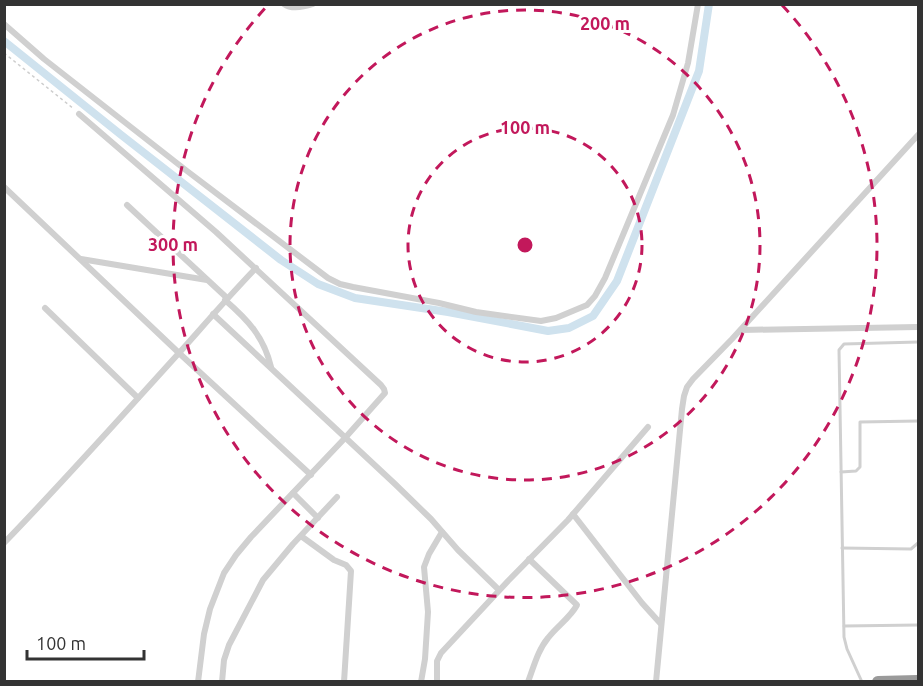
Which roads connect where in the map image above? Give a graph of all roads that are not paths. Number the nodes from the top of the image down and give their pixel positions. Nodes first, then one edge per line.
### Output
1 (284, 4) edge
2 (313, 4) edge
3 (698, 4) edge
4 (4, 24) edge
5 (79, 114) road end
6 (918, 135) edge
7 (4, 187) edge
8 (8, 194) edge
9 (127, 205) dead end
10 (81, 259) junction
11 (256, 268) junction
12 (207, 280) junction
13 (226, 299) junction
14 (45, 308) dead end
15 (213, 314) junction
16 (918, 327) edge
17 (741, 330) junction
18 (918, 342) edge
19 (179, 353) junction
20 (271, 369) junction
21 (138, 398) junction
22 (918, 421) edge
23 (648, 427) dead end
24 (345, 438) junction
25 (841, 472) junction
26 (311, 475) junction
27 (293, 493) junction
28 (338, 497) dead end
29 (573, 514) junction
30 (318, 518) junction
31 (442, 532) junction
32 (301, 536) junction
33 (4, 543) edge
34 (918, 543) edge
35 (842, 548) junction
36 (529, 559) junction
37 (499, 590) junction
38 (660, 623) junction
39 (918, 625) edge
40 (844, 626) junction
41 (198, 681) edge
42 (222, 681) edge
43 (344, 681) edge
44 (421, 681) edge
45 (437, 681) edge
46 (528, 681) edge
47 (656, 681) edge
48 (862, 681) edge
49 (878, 681) edge
50 (918, 681) edge

1 - 2 street
3 - 4 street
5 - 11 street
6 - 17 street
7 - 8 street
8 - 10 street
9 - 12 street
10 - 12 street
10 - 19 street
11 - 13 street
11 - 24 street
12 - 13 street
13 - 15 street
13 - 20 street
14 - 21 street
15 - 19 street
15 - 20 street
16 - 17 street
17 - 38 street
18 - 25 lane
19 - 21 street
19 - 26 street
20 - 24 street
21 - 33 street
22 - 25 lane
23 - 29 street
24 - 26 street
24 - 31 street
25 - 35 lane
26 - 27 street
27 - 30 street
27 - 41 street
28 - 30 street
29 - 36 street
29 - 38 street
30 - 32 street
31 - 37 street
31 - 44 street
32 - 42 street
32 - 43 street
34 - 35 lane
35 - 40 lane
36 - 37 street
36 - 46 street
37 - 45 street
38 - 47 street
39 - 40 lane
40 - 48 lane
49 - 50 highway

